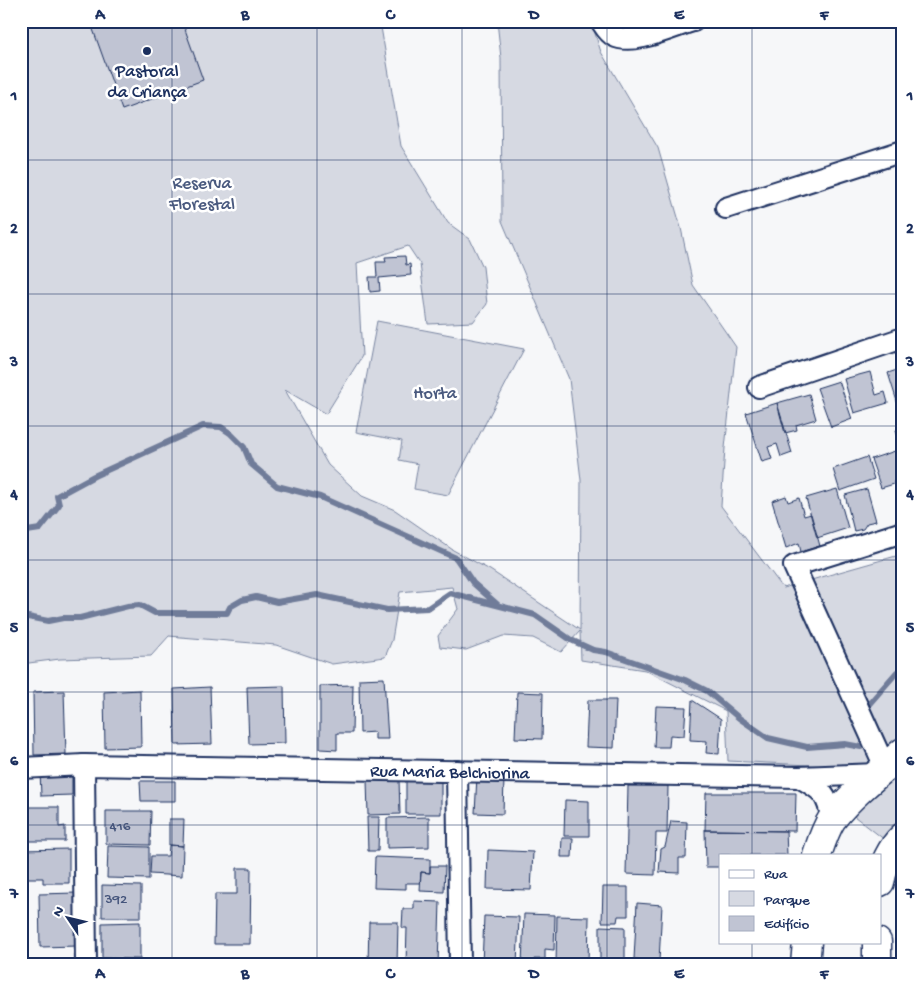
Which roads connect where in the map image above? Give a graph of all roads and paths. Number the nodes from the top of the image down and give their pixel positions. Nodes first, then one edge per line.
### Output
1 (601, 21) edge
2 (693, 21) edge
3 (903, 151) edge
4 (726, 208) dead end
5 (903, 338) edge
6 (759, 387) dead end
7 (903, 532) edge
8 (889, 764) edge
9 (84, 765) junction
10 (21, 768) edge
11 (457, 771) junction
12 (799, 777) junction
13 (832, 820) junction
14 (903, 837) edge
15 (816, 854) edge
16 (882, 870) edge
17 (807, 944) edge
18 (877, 944) edge
19 (86, 965) edge
20 (460, 965) edge
21 (806, 965) edge
22 (877, 965) edge

1 - 2 street
3 - 4 street
5 - 6 street
7 - 8 street
8 - 12 street, Rua Maria Belchiorina
8 - 13 main road
9 - 10 street, Rua Maria Belchiorina
9 - 11 street, Rua Maria Belchiorina
9 - 19 street
11 - 12 street, Rua Maria Belchiorina
11 - 20 street
12 - 13 street
13 - 15 main road
14 - 16 main road
17 - 21 main road
18 - 22 main road

